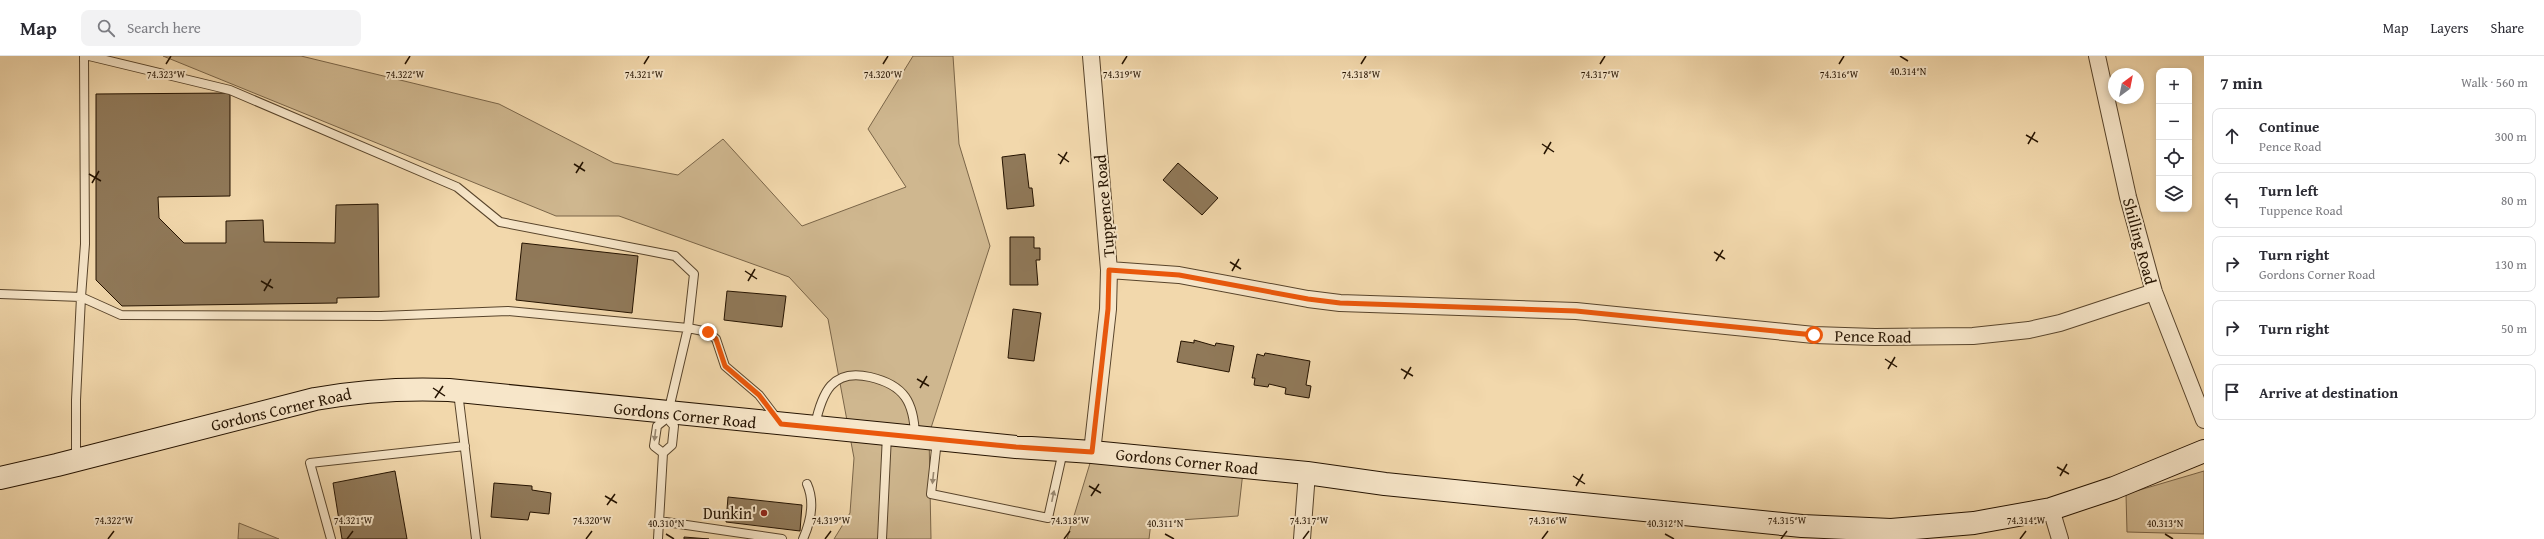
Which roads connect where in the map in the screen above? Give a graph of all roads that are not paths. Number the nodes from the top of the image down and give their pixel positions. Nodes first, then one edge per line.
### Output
1 (84, 56) edge
2 (89, 56) edge
3 (1091, 56) edge
4 (2097, 56) edge
5 (1109, 270) junction
6 (2154, 292) junction
7 (0, 294) edge
8 (81, 297) junction
9 (688, 328) junction
10 (458, 391) junction
11 (668, 416) junction
12 (2204, 420) edge
13 (781, 424) junction
14 (815, 427) junction
15 (887, 434) junction
16 (915, 437) junction
17 (937, 439) junction
18 (465, 446) junction
19 (1063, 451) junction
20 (2204, 451) edge
21 (1092, 452) junction
22 (663, 453) junction
23 (76, 461) junction
24 (1307, 473) junction
25 (0, 478) edge
26 (807, 484) dead end
27 (2051, 509) junction
28 (659, 521) junction
29 (331, 539) edge
30 (476, 539) edge
31 (658, 539) edge
32 (782, 539) edge
33 (803, 539) edge
34 (882, 539) edge
35 (1302, 539) edge
36 (2060, 539) edge

1 - 8 lane
2 - 9 lane
3 - 5 street, Tuppence Road
4 - 6 street, Shilling Road
5 - 6 street, Pence Road
5 - 21 street, Tuppence Road
6 - 12 street, Shilling Road
7 - 8 lane
8 - 9 lane
8 - 23 lane
9 - 11 lane
9 - 13 lane
10 - 11 street, Gordons Corner Road
10 - 18 lane
10 - 23 street, Gordons Corner Road
11 - 13 street, Gordons Corner Road
11 - 22 lane
11 -> 22 lane
13 - 14 street, Gordons Corner Road
14 - 15 street, Gordons Corner Road
14 - 16 lane
15 - 16 street, Gordons Corner Road
15 - 34 lane
16 - 17 street, Gordons Corner Road
17 - 19 street, Gordons Corner Road
17 -> 19 lane
18 - 29 lane
18 - 30 lane
19 - 21 street, Gordons Corner Road
20 - 27 street, Gordons Corner Road
21 - 24 street, Gordons Corner Road
22 - 28 lane
23 - 25 street, Gordons Corner Road
24 - 27 street, Gordons Corner Road
24 - 35 street
26 - 33 lane
27 - 36 street
28 - 31 lane
28 - 32 lane

